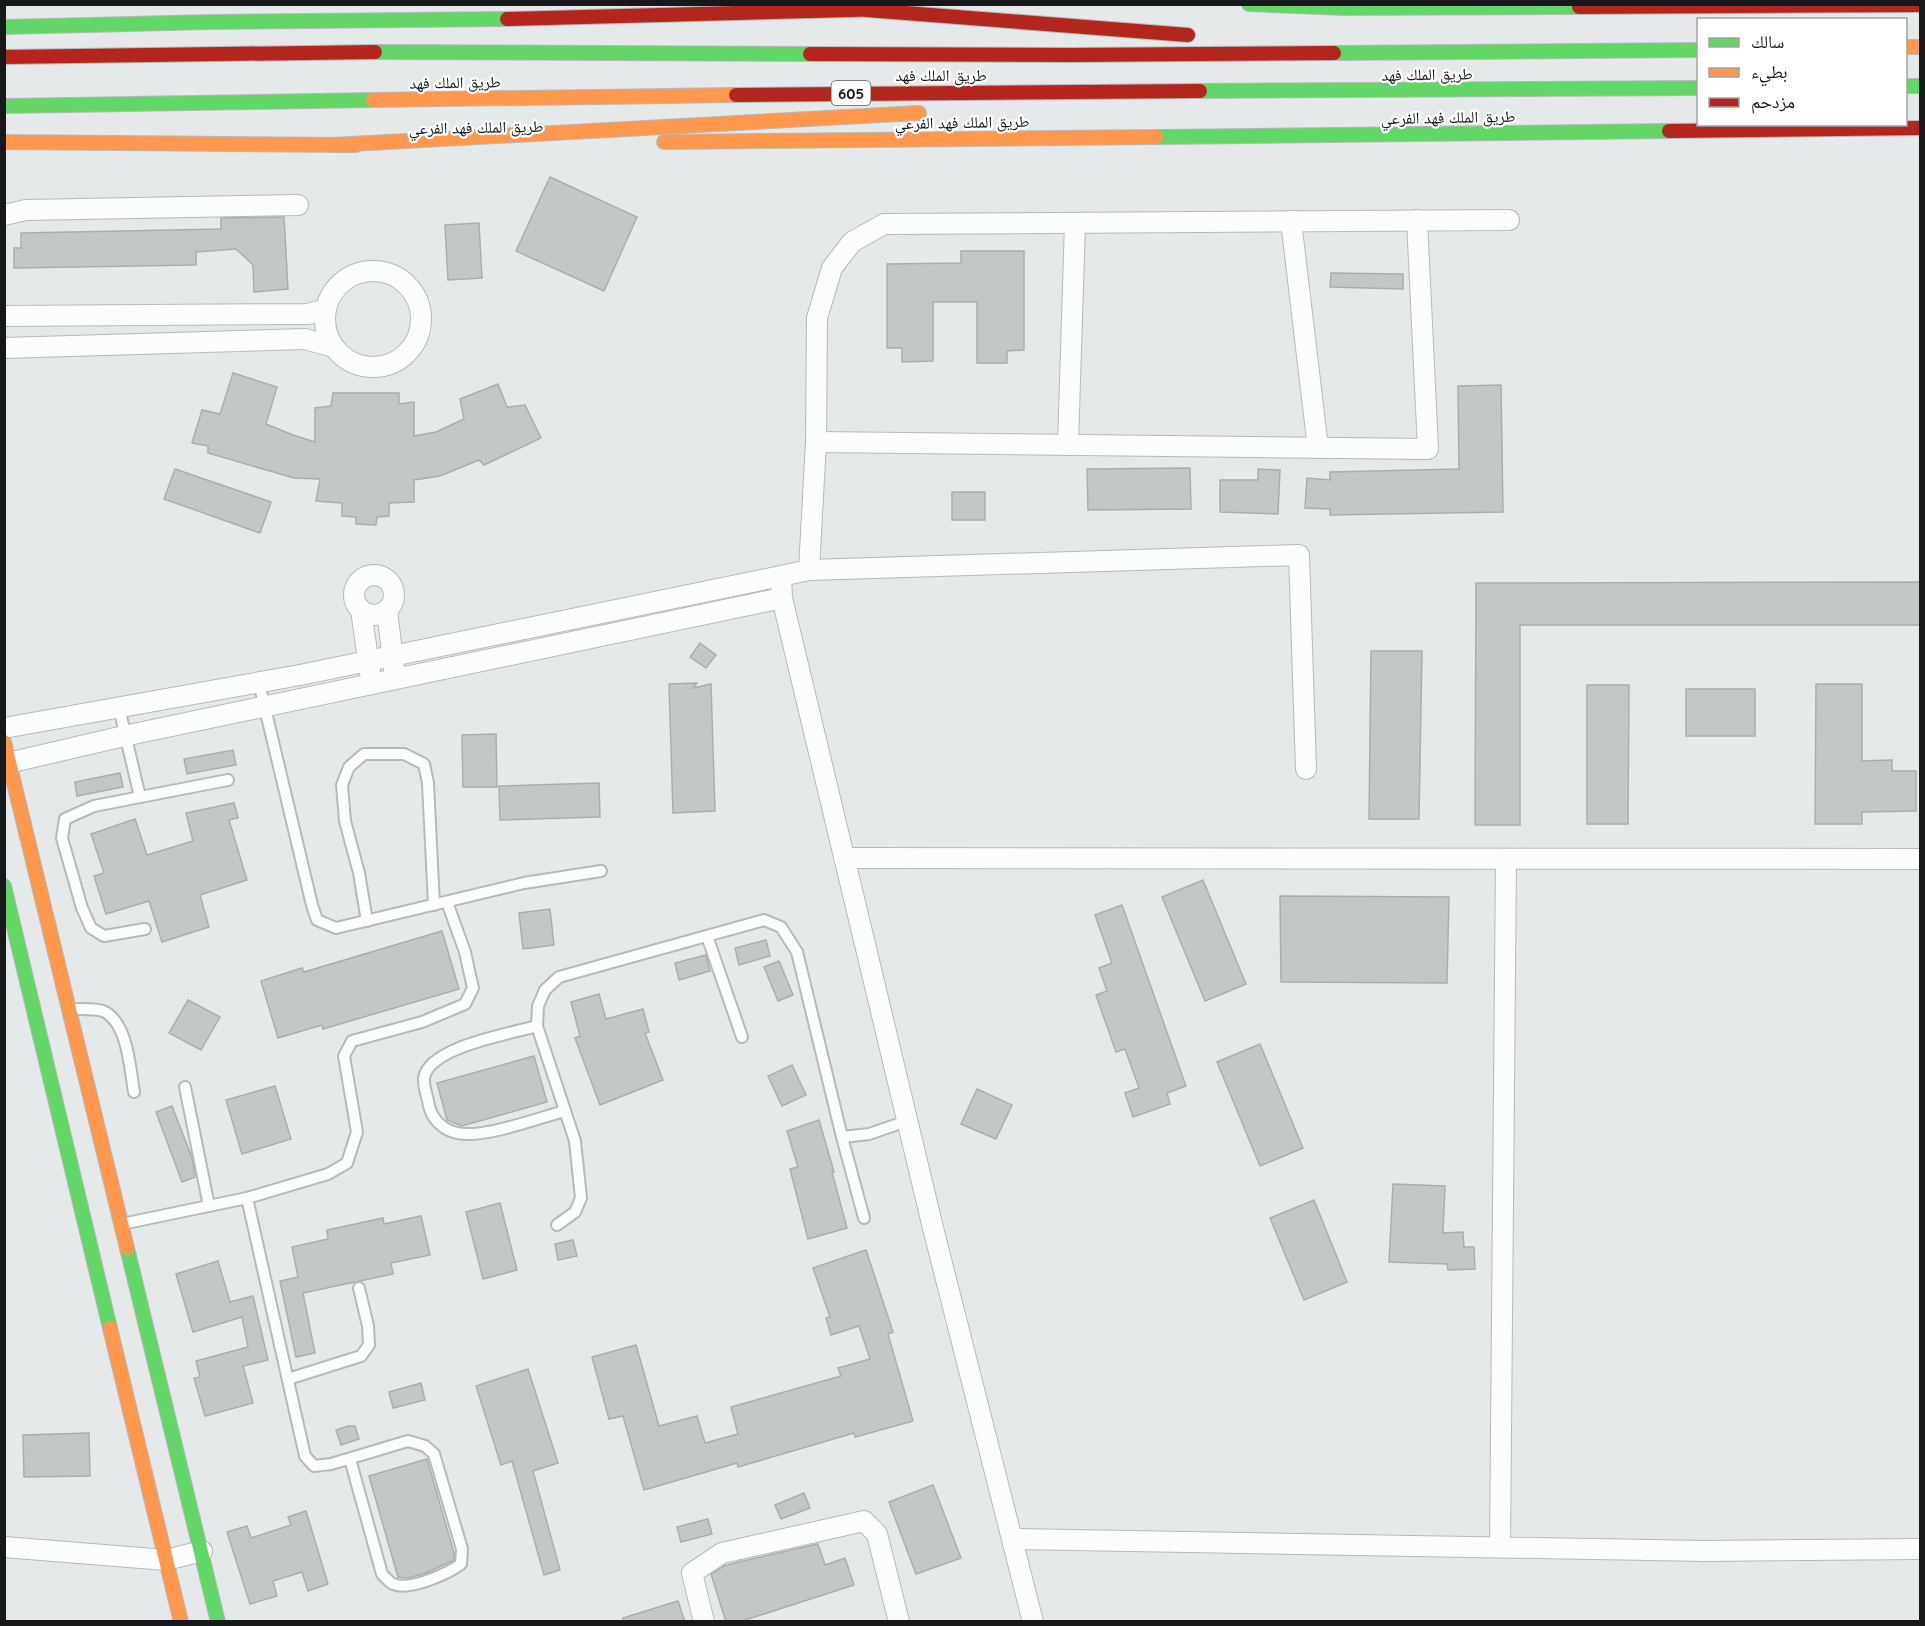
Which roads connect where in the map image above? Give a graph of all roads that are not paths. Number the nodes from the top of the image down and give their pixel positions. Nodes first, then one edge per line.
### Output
1 (1250, 4) edge
2 (981, 5) edge
3 (1920, 5) edge
4 (1341, 6) edge
5 (174, 8) dead end
6 (867, 10) junction
7 (213, 22) junction
8 (4, 27) edge
9 (1198, 35) dead end
10 (1257, 40) dead end
11 (1697, 50) edge
12 (1423, 52) junction
13 (4, 57) edge
14 (1697, 88) edge
15 (1361, 91) junction
16 (4, 106) edge
17 (1053, 106) dead end
18 (935, 112) dead end
19 (1920, 128) edge
20 (26, 141) junction
21 (4, 142) edge
22 (333, 145) junction
23 (4, 149) edge
24 (298, 205) dead end
25 (4, 215) edge
26 (1417, 220) junction
27 (1509, 220) dead end
28 (1291, 221) junction
29 (1075, 223) junction
30 (326, 309) junction
31 (196, 314) junction
32 (53, 315) junction
33 (4, 316) edge
34 (194, 342) junction
35 (53, 346) junction
36 (334, 347) junction
37 (4, 348) edge
38 (816, 442) junction
39 (1068, 445) junction
40 (1318, 448) junction
41 (809, 570) junction
42 (781, 576) junction
43 (782, 598) junction
44 (361, 610) junction
45 (387, 610) junction
46 (392, 657) junction
47 (369, 661) junction
48 (397, 680) junction
49 (259, 682) junction
50 (370, 686) junction
51 (119, 708) junction
52 (265, 708) junction
53 (4, 728) edge
54 (124, 736) junction
55 (4, 742) edge
56 (7, 763) edge
57 (1306, 769) dead end
58 (228, 780) dead end
59 (140, 797) junction
60 (844, 858) junction
61 (1506, 859) junction
62 (1920, 859) edge
63 (600, 871) dead end
64 (4, 886) edge
65 (447, 902) junction
66 (434, 906) junction
67 (367, 921) junction
68 (145, 929) dead end
69 (707, 936) junction
70 (69, 1008) junction
71 (537, 1026) junction
72 (742, 1037) dead end
73 (185, 1087) dead end
74 (134, 1092) dead end
75 (565, 1111) junction
76 (908, 1121) junction
77 (842, 1137) junction
78 (247, 1198) junction
79 (209, 1206) junction
80 (864, 1218) dead end
81 (122, 1224) junction
82 (557, 1225) dead end
83 (359, 1288) dead end
84 (288, 1379) junction
85 (350, 1459) junction
86 (1012, 1539) junction
87 (4, 1547) edge
88 (1500, 1547) junction
89 (1920, 1549) edge
90 (202, 1551) junction
91 (166, 1560) junction
92 (181, 1622) edge
93 (218, 1622) edge
94 (704, 1622) edge
95 (899, 1622) edge
96 (1033, 1622) edge

1 - 4 main road
2 - 6 main road
3 - 4 main road
5 - 7 main road
6 - 7 main road
6 - 9 main road
7 - 8 main road
10 - 12 main road
11 - 12 main road, طريق الملك فهد
12 - 13 main road, طريق الملك فهد
14 - 15 main road, طريق الملك فهد / 605
15 - 16 main road, طريق الملك فهد / 605
15 - 17 main road
18 - 22 main road
19 - 22 main road, طريق الملك فهد الفرعي
20 - 21 main road, طريق الملك فهد الفرعي
20 - 22 main road, طريق الملك فهد الفرعي
20 - 23 main road
24 - 25 street
26 - 27 street
26 - 28 street
26 - 40 street
28 - 29 street
28 - 40 street
29 - 38 street
29 - 39 street
30 - 31 street
30 - 36 street
30 - 36 street
31 - 32 street
31 - 34 street
32 - 33 street
32 - 35 street
34 - 35 street
34 - 36 street
35 - 37 street
38 - 39 street
38 - 41 street
39 - 40 street
41 - 42 street
41 - 57 street
42 - 43 street
42 - 46 street
43 - 48 street
43 - 60 street
44 - 45 street
44 - 45 street
44 - 47 street
45 - 46 street
46 - 47 street
46 - 48 street
47 - 49 street
47 - 50 street
48 - 50 street
49 - 51 street
49 - 52 lane
50 - 52 street
51 - 53 street
51 - 54 lane
52 - 54 street
52 - 67 lane
54 - 56 street
54 - 59 lane
55 - 56 main road
56 - 70 main road
58 - 59 lane
59 - 68 lane
60 - 61 street
60 - 76 street
61 - 62 street
61 - 88 street
63 - 65 lane
64 - 91 main road
65 - 66 lane
65 - 78 lane
66 - 67 lane
66 - 67 lane
69 - 71 lane
69 - 72 lane
69 - 77 lane
70 - 74 lane
70 - 81 main road
71 - 75 lane
71 - 75 lane
73 - 79 lane
75 - 82 lane
76 - 77 lane
76 - 86 street
77 - 80 lane
78 - 79 lane
78 - 84 lane
79 - 81 lane
81 - 90 main road
83 - 84 lane
84 - 85 lane
85 - 85 lane
86 - 88 street
86 - 96 street
87 - 91 street
88 - 89 street
90 - 91 street
90 - 93 main road
91 - 92 main road
94 - 95 street

